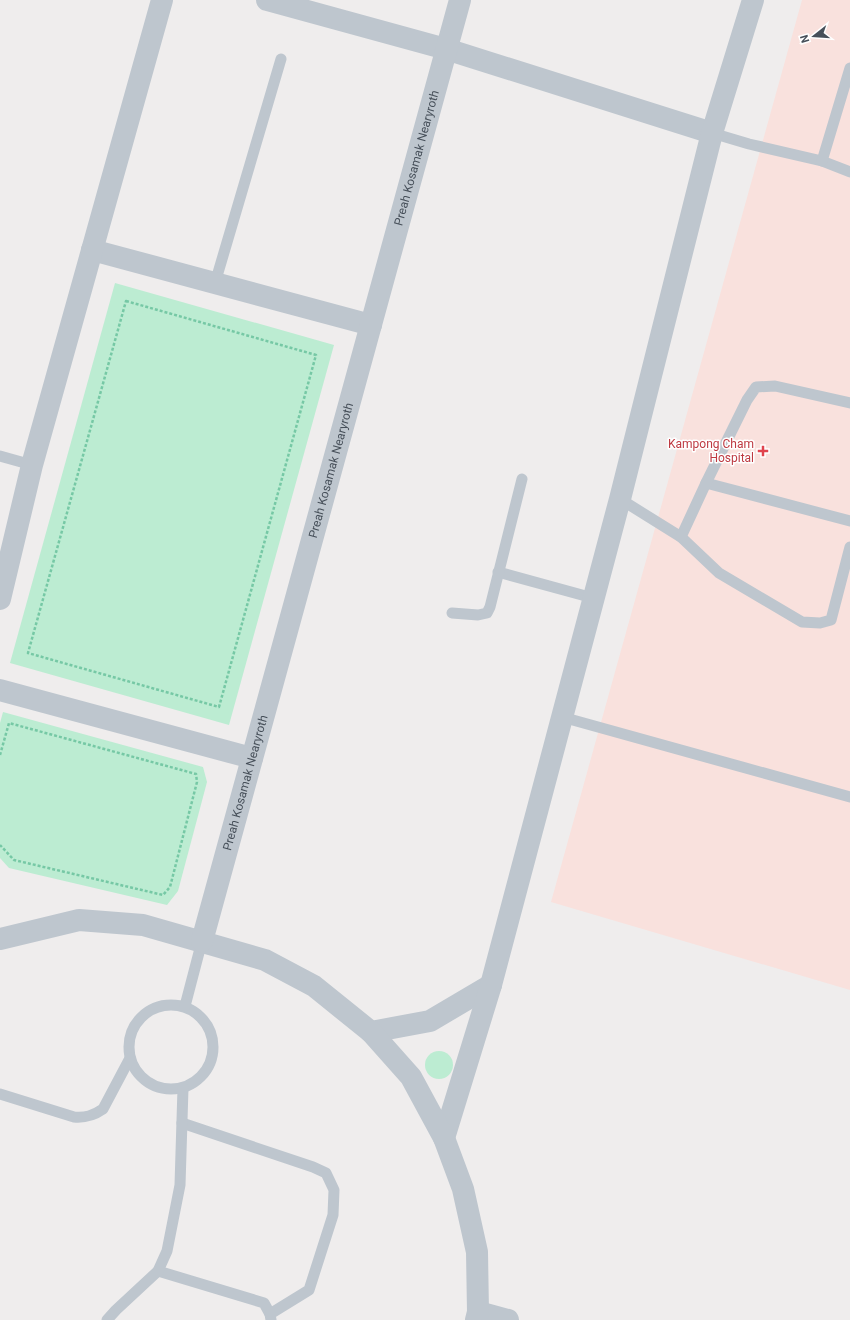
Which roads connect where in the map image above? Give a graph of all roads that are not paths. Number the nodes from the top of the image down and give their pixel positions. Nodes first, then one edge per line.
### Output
1 (162, 0) edge
2 (267, 0) edge
3 (460, 0) edge
4 (753, 0) edge
5 (446, 49) junction
6 (281, 58) dead end
7 (850, 68) edge
8 (712, 133) junction
9 (822, 161) junction
10 (850, 172) edge
11 (92, 250) junction
12 (215, 283) junction
13 (371, 326) junction
14 (850, 403) edge
15 (0, 456) edge
16 (32, 465) junction
17 (522, 479) dead end
18 (706, 483) junction
19 (620, 499) junction
20 (850, 521) edge
21 (682, 537) junction
22 (850, 547) edge
23 (498, 572) junction
24 (593, 598) junction
25 (0, 599) edge
26 (452, 613) dead end
27 (0, 690) edge
28 (562, 717) junction
29 (252, 758) junction
30 (850, 797) edge
31 (2, 936) edge
32 (202, 941) junction
33 (491, 985) junction
34 (185, 1006) junction
35 (371, 1032) junction
36 (130, 1058) junction
37 (183, 1088) junction
38 (0, 1094) edge
39 (182, 1122) junction
40 (444, 1138) junction
41 (158, 1271) junction
42 (477, 1316) edge
43 (270, 1317) edge
44 (107, 1320) edge
45 (508, 1320) edge

1 - 11 street
2 - 5 street
3 - 5 street, Preah Kosamak Nearyroth
4 - 8 street
5 - 8 street
5 - 13 street, Preah Kosamak Nearyroth
6 - 12 lane
7 - 9 lane
8 - 9 lane
8 - 19 street
9 - 10 lane
11 - 12 street
11 - 16 street
12 - 13 street
13 - 29 street, Preah Kosamak Nearyroth
14 - 18 lane
15 - 16 lane
16 - 25 street
17 - 23 lane
18 - 20 lane
18 - 21 lane
19 - 21 lane
19 - 24 street
21 - 22 lane
23 - 24 lane
23 - 26 lane
24 - 28 street
27 - 29 street
28 - 30 lane
28 - 33 street
29 - 32 street, Preah Kosamak Nearyroth
31 - 32 street
32 - 34 lane
32 - 35 street
33 - 35 street
33 - 40 street
34 - 36 lane
34 - 37 lane
35 - 40 street
36 - 37 lane
36 - 38 lane
37 - 39 lane
39 - 41 lane
39 - 43 lane
40 - 42 street
41 - 43 lane
41 - 44 lane
42 - 45 street

